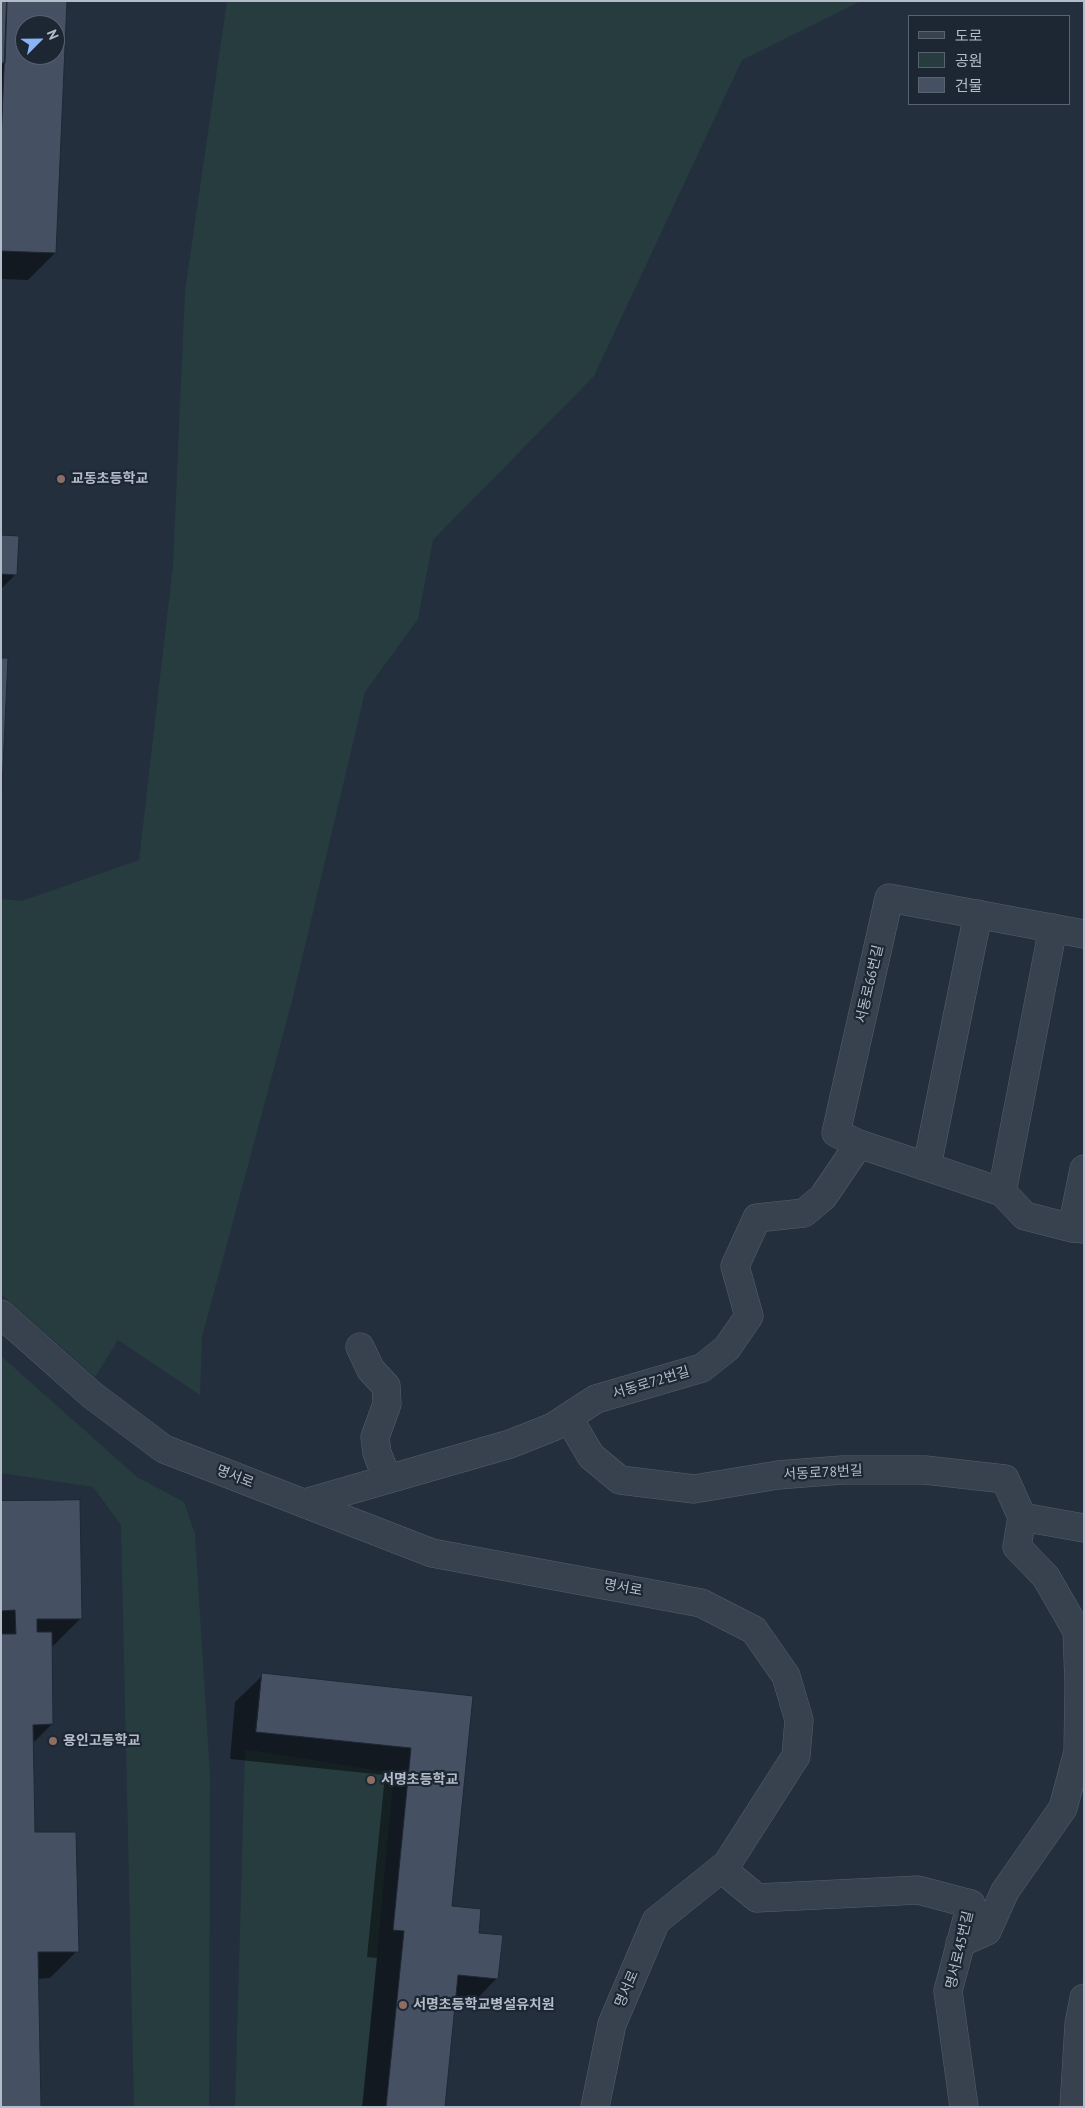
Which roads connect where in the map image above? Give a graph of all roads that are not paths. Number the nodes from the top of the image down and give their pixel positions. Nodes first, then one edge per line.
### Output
1 (978, 914) junction
2 (1053, 928) junction
3 (1084, 934) edge
4 (859, 1144) junction
5 (927, 1166) junction
6 (1084, 1169) edge
7 (1002, 1192) junction
8 (1078, 1228) edge
9 (1, 1314) edge
10 (360, 1347) dead end
11 (568, 1418) junction
12 (387, 1478) junction
13 (305, 1504) junction
14 (1022, 1517) junction
15 (1084, 1528) edge
16 (722, 1869) junction
17 (960, 1943) junction
18 (1084, 1998) edge
19 (595, 2107) edge
20 (964, 2107) edge
21 (1074, 2107) edge

1 - 2 street, 서동로66번길
1 - 4 street, 서동로66번길
1 - 5 street
2 - 3 street, 서동로66번길
2 - 7 street
4 - 5 street
4 - 11 street, 서동로72번길
5 - 7 street
6 - 8 street
7 - 8 street
9 - 13 street, 명서로
10 - 12 street
11 - 12 street, 서동로72번길
11 - 14 street, 서동로78번길
12 - 13 street, 서동로72번길
13 - 16 street, 명서로
14 - 15 street
14 - 17 street
16 - 17 street, 명서로45번길
16 - 19 street, 명서로
17 - 20 street, 명서로45번길
18 - 21 street

